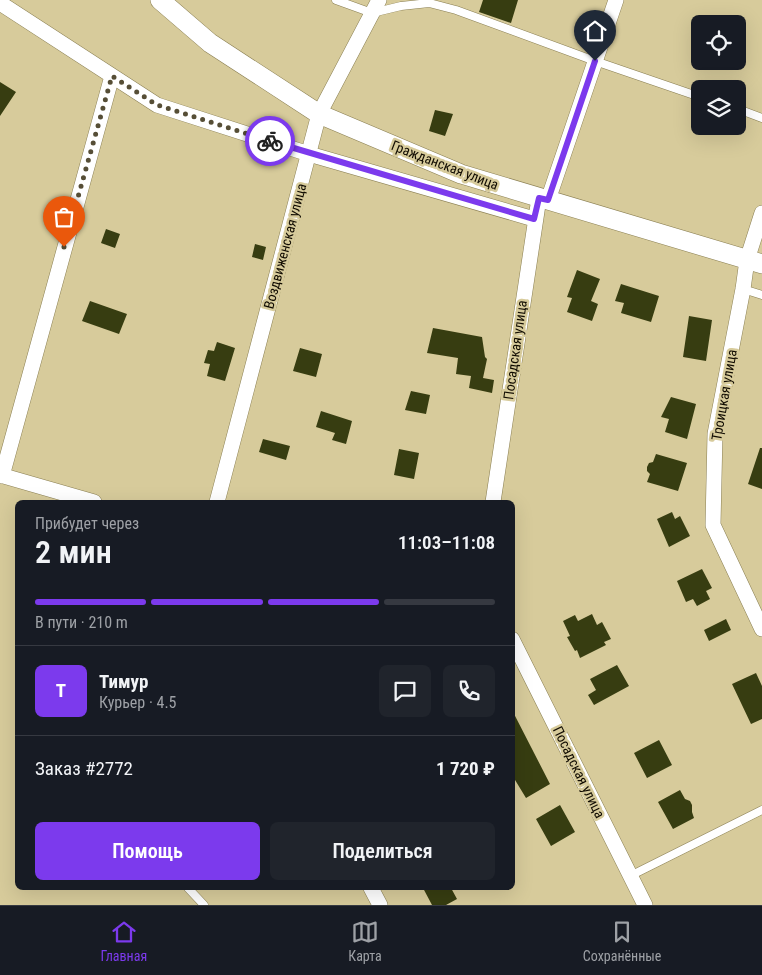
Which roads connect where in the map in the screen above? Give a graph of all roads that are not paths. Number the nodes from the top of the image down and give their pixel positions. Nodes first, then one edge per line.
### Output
1 (160, 0) edge
2 (336, 0) edge
3 (616, 0) edge
4 (0, 3) edge
5 (376, 6) edge
6 (595, 61) junction
7 (112, 76) junction
8 (691, 94) edge
9 (746, 113) edge
10 (319, 114) junction
11 (762, 118) edge
12 (309, 154) junction
13 (543, 199) junction
14 (762, 213) edge
15 (534, 219) junction
16 (754, 262) edge
17 (743, 289) junction
18 (762, 295) edge
19 (1, 476) edge
20 (87, 500) edge
21 (218, 500) edge
22 (493, 500) edge
23 (762, 629) edge
24 (515, 645) edge
25 (762, 810) edge
26 (630, 876) junction
27 (190, 890) edge
28 (372, 890) edge
29 (204, 905) edge
30 (380, 905) edge
31 (645, 905) edge

1 - 10 street, Гражданская улица
2 - 5 lane
3 - 6 street, Посадская улица
4 - 7 street
5 - 6 lane
5 - 10 street, Воздвиженская улица
6 - 8 lane
6 - 13 street, Посадская улица
7 - 12 street
7 - 19 street
9 - 11 lane
10 - 12 street, Воздвиженская улица
10 - 13 street, Гражданская улица
12 - 15 street
12 - 21 street, Воздвиженская улица
13 - 15 street, Посадская улица
13 - 16 street, Гражданская улица
14 - 16 street, Троицкая улица
15 - 22 street, Посадская улица
16 - 17 street, Троицкая улица
17 - 18 lane
17 - 23 street, Троицкая улица
19 - 20 street
24 - 26 street, Посадская улица
25 - 26 lane
26 - 31 street, Посадская улица
27 - 29 lane
28 - 30 street

